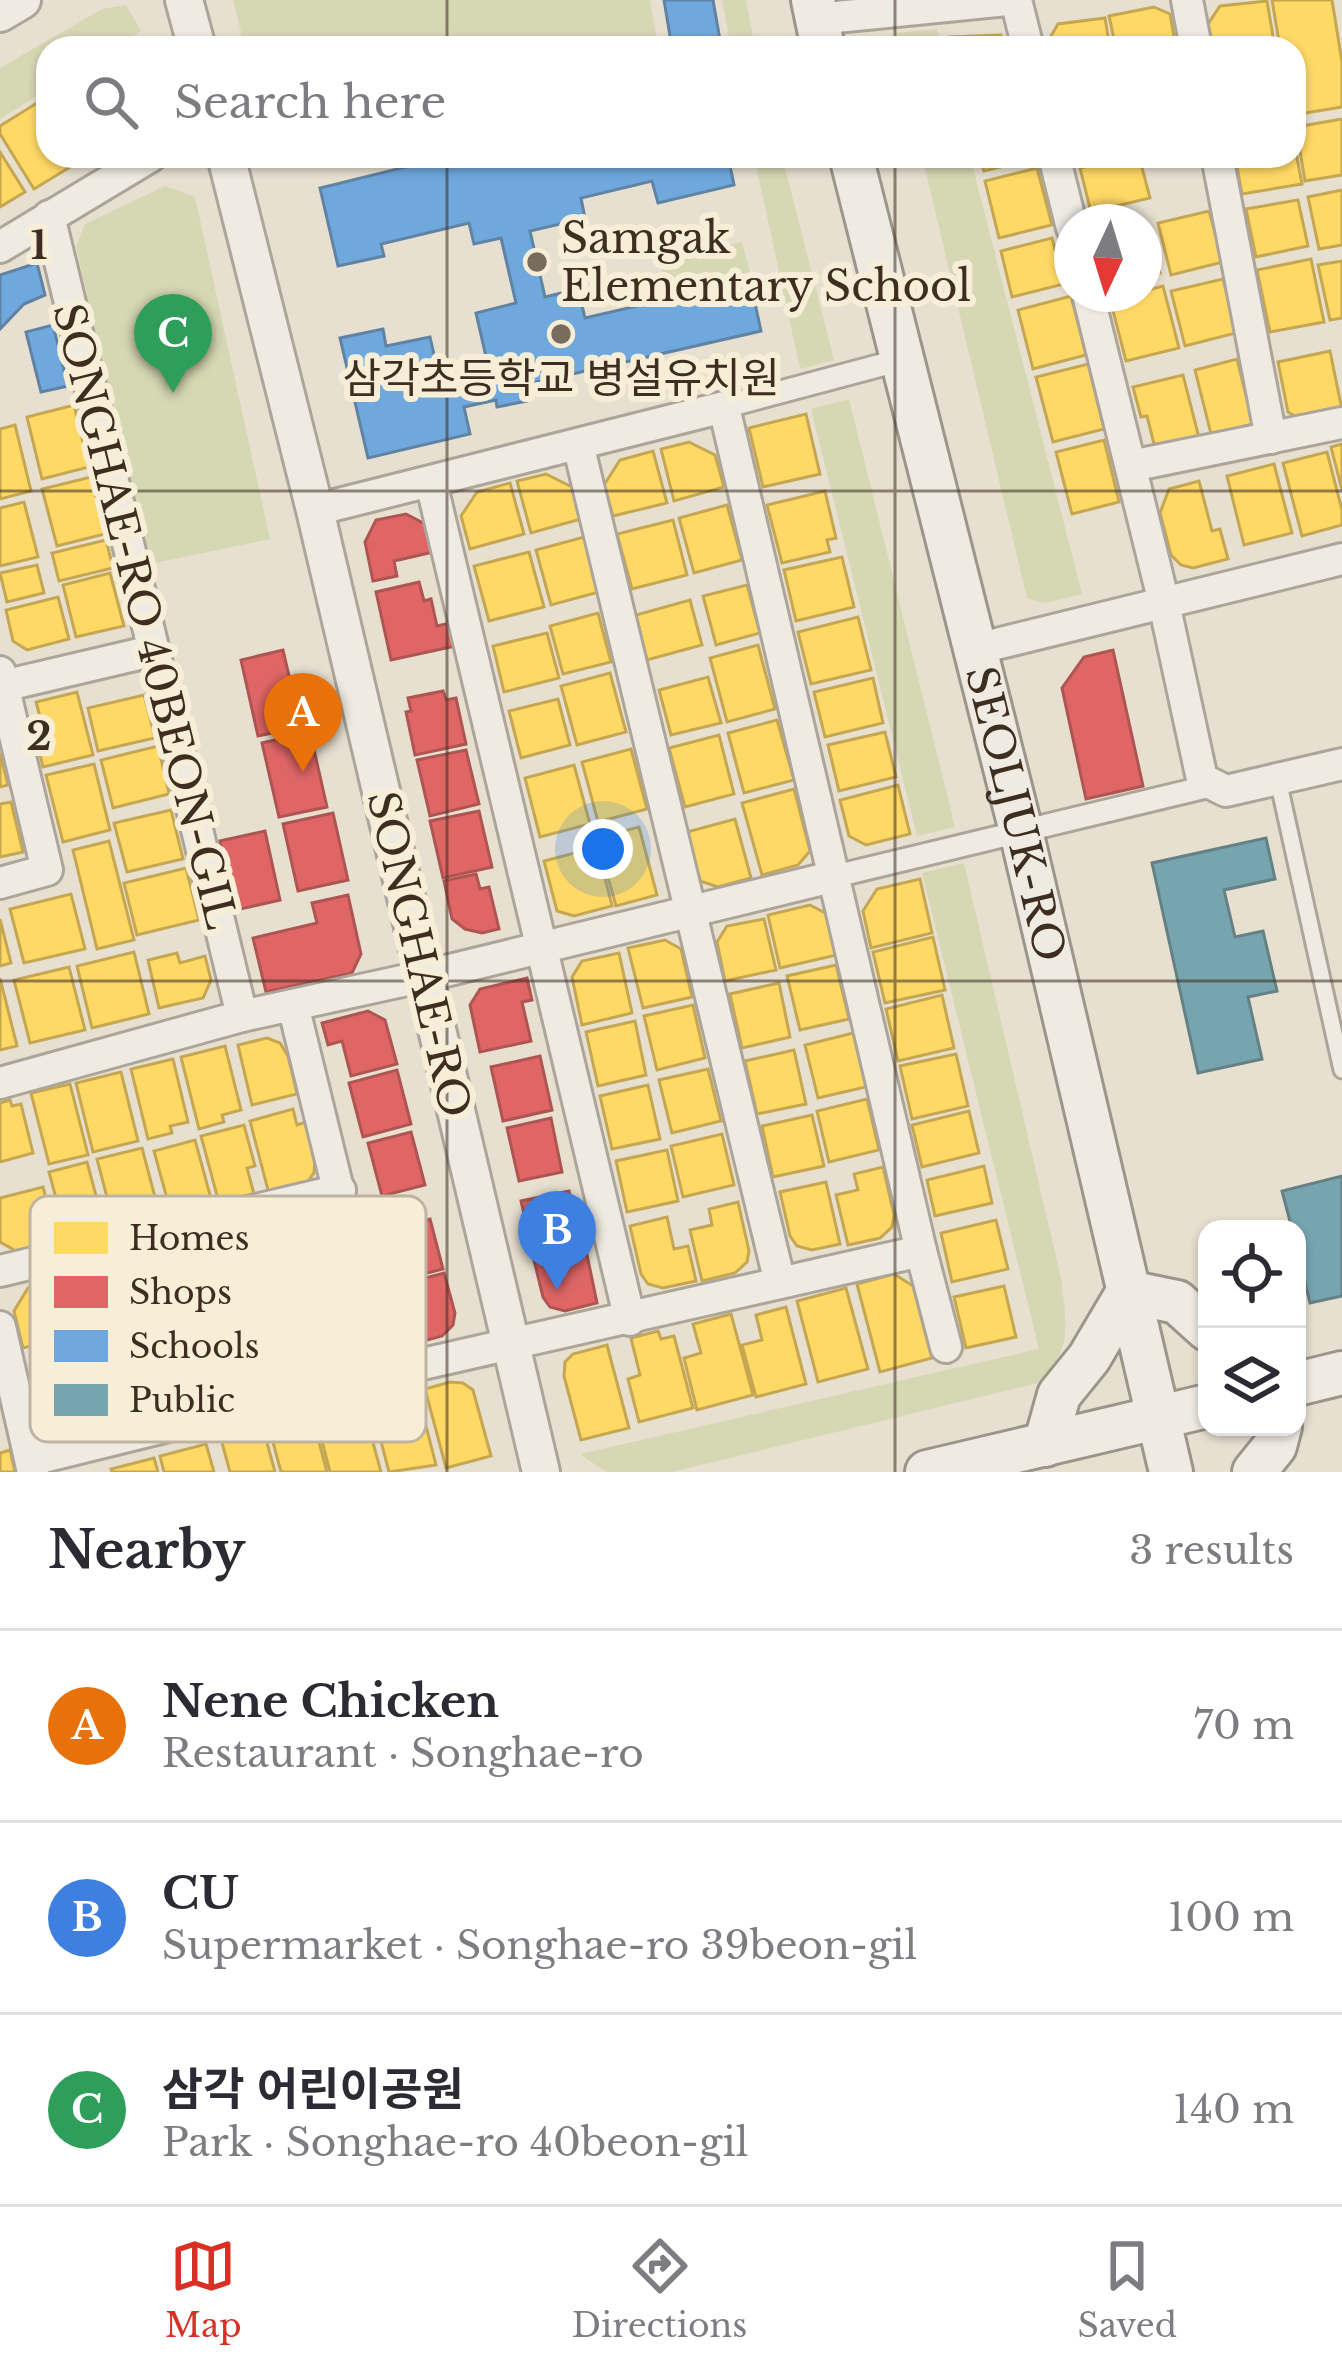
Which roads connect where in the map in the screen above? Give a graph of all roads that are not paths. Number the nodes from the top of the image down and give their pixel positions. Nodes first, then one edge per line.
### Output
1 (22, 0) edge
2 (184, 0) edge
3 (1007, 0) edge
4 (1016, 0) edge
5 (1187, 0) edge
6 (0, 13) edge
7 (818, 22) edge
8 (194, 36) edge
9 (1025, 36) edge
10 (1194, 36) edge
11 (131, 168) edge
12 (229, 168) edge
13 (854, 168) edge
14 (1057, 168) edge
15 (1218, 168) edge
16 (1066, 204) edge
17 (49, 216) junction
18 (0, 247) edge
19 (1092, 312) edge
20 (904, 359) junction
21 (724, 407) junction
22 (1342, 423) edge
23 (1270, 438) junction
24 (578, 444) junction
25 (1131, 466) junction
26 (430, 482) junction
27 (315, 510) junction
28 (1342, 559) edge
29 (1164, 603) junction
30 (976, 649) junction
31 (152, 651) junction
32 (2, 679) edge
33 (1342, 764) edge
34 (1278, 780) junction
35 (1214, 785) junction
36 (1021, 831) junction
37 (836, 876) junction
38 (0, 883) edge
39 (692, 912) junction
40 (542, 946) junction
41 (424, 976) junction
42 (293, 1005) junction
43 (242, 1016) junction
44 (1342, 1070) edge
45 (0, 1083) edge
46 (340, 1190) junction
47 (315, 1196) edge
48 (341, 1196) edge
49 (921, 1250) junction
50 (30, 1264) edge
51 (0, 1271) edge
52 (780, 1283) junction
53 (1128, 1292) junction
54 (630, 1320) junction
55 (1198, 1320) edge
56 (0, 1327) edge
57 (511, 1344) junction
58 (946, 1347) dead end
59 (426, 1363) edge
60 (1342, 1373) edge
61 (1306, 1382) edge
62 (1198, 1408) edge
63 (1157, 1418) junction
64 (1278, 1436) edge
65 (123, 1442) edge
66 (1054, 1458) edge
67 (32, 1466) edge
68 (542, 1472) edge
69 (927, 1472) edge
70 (1171, 1472) edge
71 (1254, 1472) edge

1 - 6 street
2 - 8 street
3 - 7 street
4 - 9 street
5 - 10 street
11 - 17 street
12 - 27 street, SONGHAE-RO
13 - 20 main road, SEOLJUK-RO
14 - 16 street
15 - 23 street
17 - 18 street
17 - 31 street, SONGHAE-RO 40BEON-GIL
19 - 25 street
20 - 21 street
20 - 30 main road, SEOLJUK-RO
21 - 24 street
21 - 37 street
22 - 23 street
23 - 25 street
24 - 26 street
24 - 39 street
25 - 29 street
26 - 27 street
26 - 40 street
27 - 41 street, SONGHAE-RO
28 - 29 street
29 - 30 street
29 - 35 street
30 - 36 main road, SEOLJUK-RO
31 - 32 street
31 - 43 street, SONGHAE-RO 40BEON-GIL
32 - 38 street
33 - 34 street
34 - 35 street
34 - 44 lane
35 - 36 street
36 - 37 street
36 - 53 main road, SEOLJUK-RO
37 - 39 street
37 - 49 street
39 - 40 street
39 - 52 street
40 - 41 street
40 - 54 street
41 - 42 street
41 - 57 street, SONGHAE-RO
42 - 43 street
42 - 46 street
43 - 45 street
46 - 47 street
46 - 48 street
49 - 52 street
49 - 58 street
50 - 51 street
52 - 54 street
53 - 55 main road
53 - 63 main road, SEOLJUK-RO
53 - 66 main road
54 - 57 street
56 - 67 street
57 - 59 street
57 - 68 street, SONGHAE-RO
60 - 61 main road
62 - 63 main road
63 - 66 main road
63 - 70 main road, SEOLJUK-RO
64 - 71 main road
65 - 67 street
66 - 69 main road

